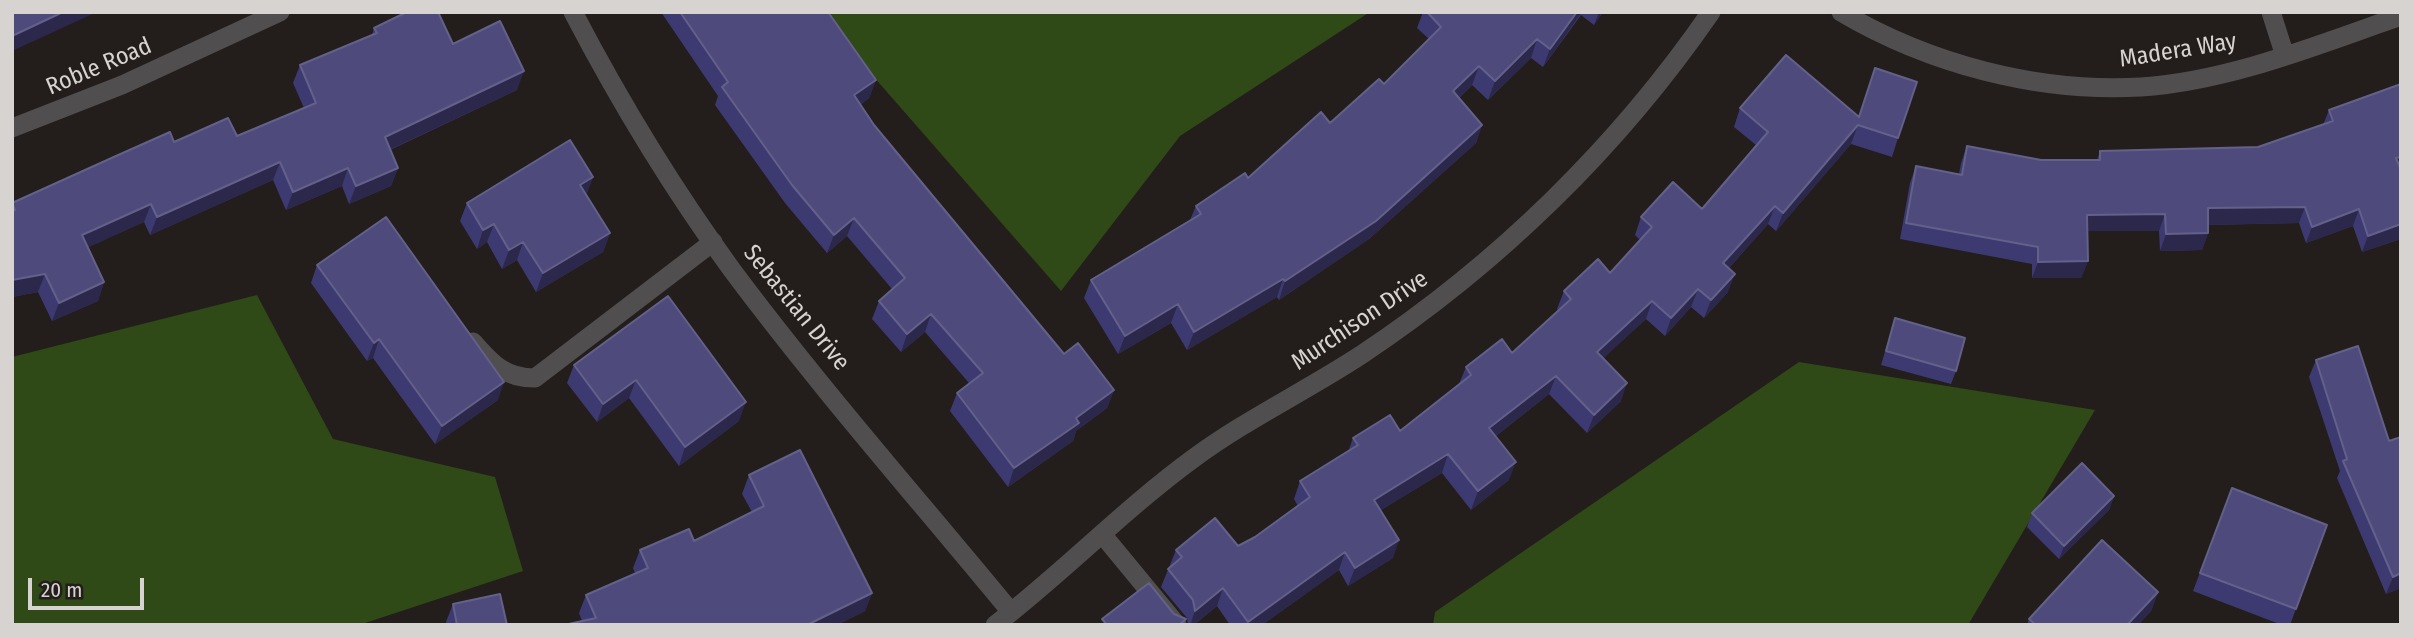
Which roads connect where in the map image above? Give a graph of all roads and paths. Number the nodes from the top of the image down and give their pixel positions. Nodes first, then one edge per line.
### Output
1 (280, 12) edge
2 (573, 12) edge
3 (1711, 12) edge
4 (1841, 12) edge
5 (2271, 12) edge
6 (2401, 16) edge
7 (2285, 56) junction
8 (12, 128) edge
9 (713, 242) junction
10 (463, 330) edge
11 (1102, 534) junction
12 (1011, 612) junction
13 (995, 625) edge
14 (1177, 625) edge

1 - 8 street, Roble Road
2 - 9 street, Sebastian Drive
3 - 11 street, Murchison Drive
4 - 7 street, Madera Way
5 - 7 street
6 - 7 street, Madera Way
9 - 10 street
9 - 12 street, Sebastian Drive
11 - 12 street, Murchison Drive
11 - 14 street
12 - 13 street, Murchison Drive

